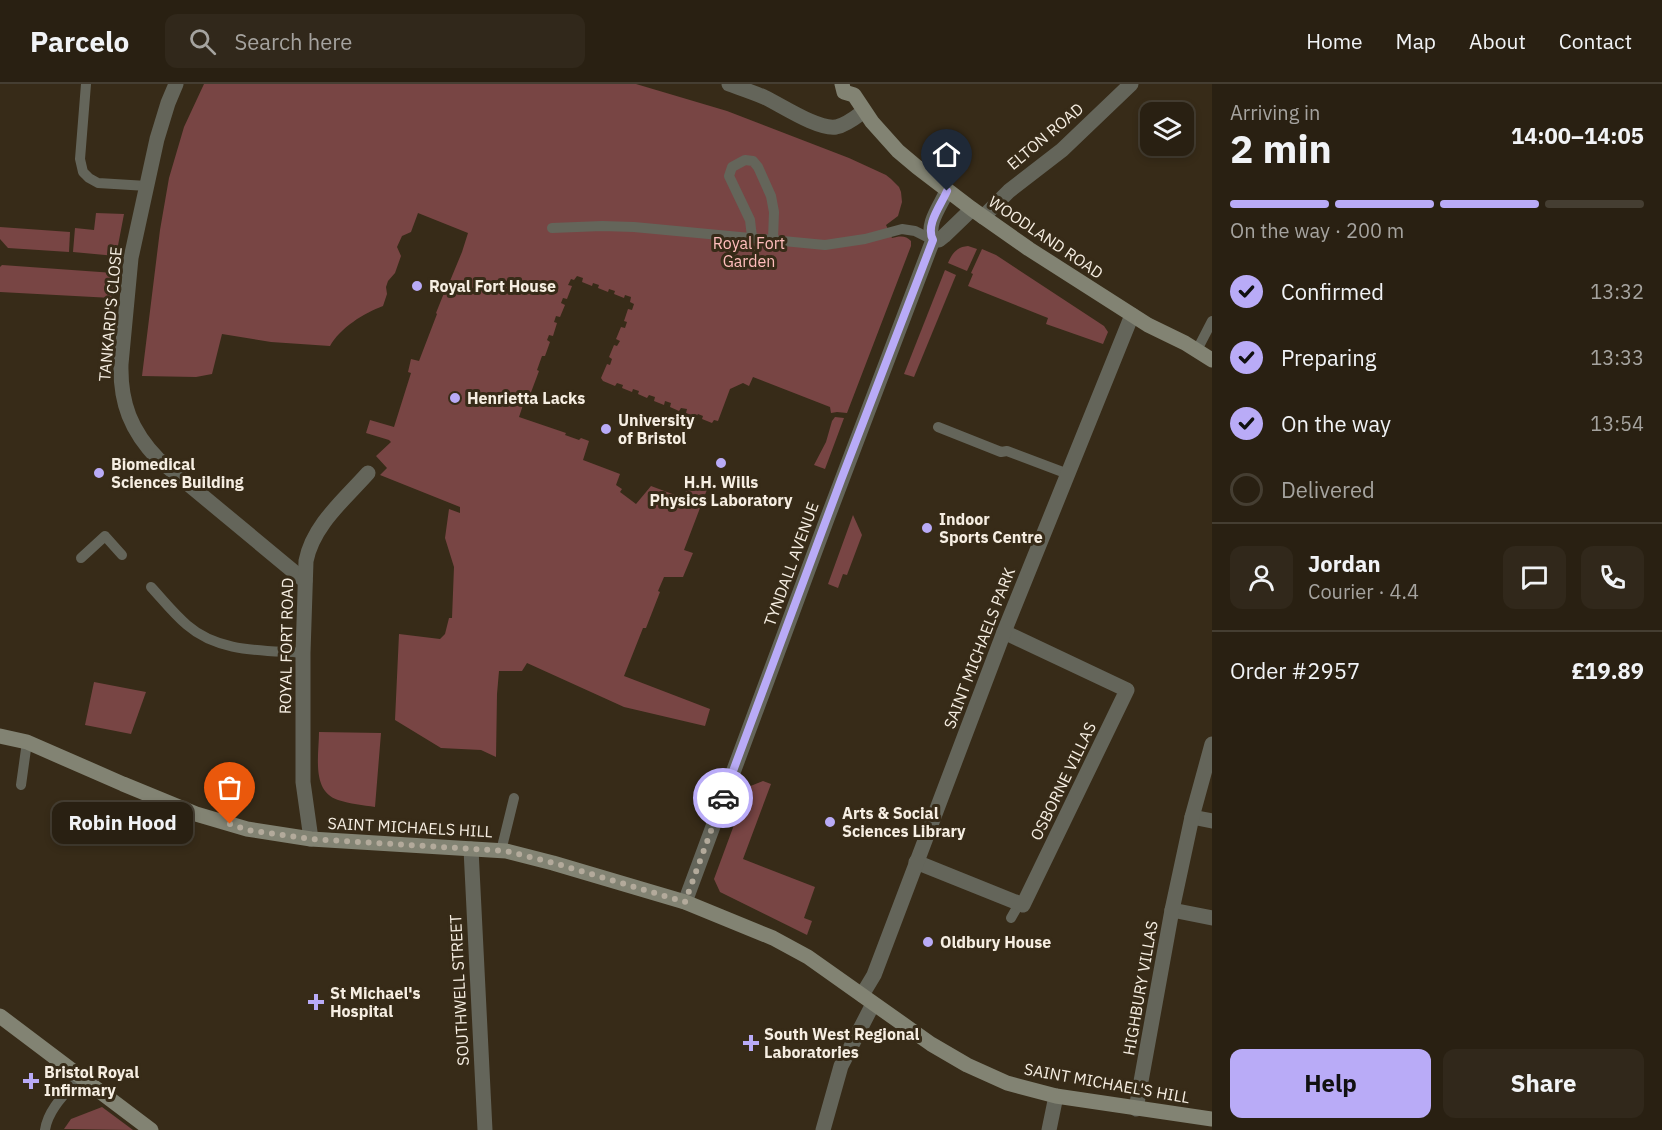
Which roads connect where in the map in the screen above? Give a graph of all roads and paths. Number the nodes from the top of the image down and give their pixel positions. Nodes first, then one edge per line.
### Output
1 (86, 84) edge
2 (176, 84) edge
3 (729, 84) edge
4 (842, 84) edge
5 (1131, 84) edge
6 (857, 90) edge
7 (864, 111) junction
8 (147, 186) junction
9 (947, 191) junction
10 (978, 213) junction
11 (552, 228) dead end
12 (752, 237) junction
13 (772, 239) junction
14 (933, 240) junction
15 (1132, 315) junction
16 (1212, 321) edge
17 (1197, 350) junction
18 (1212, 360) edge
19 (939, 427) dead end
20 (368, 474) dead end
21 (1068, 474) junction
22 (122, 555) dead end
23 (81, 558) dead end
24 (305, 581) junction
25 (151, 587) dead end
26 (1004, 632) junction
27 (303, 653) junction
28 (0, 736) edge
29 (27, 742) junction
30 (1212, 744) edge
31 (21, 785) dead end
32 (514, 798) dead end
33 (1192, 817) junction
34 (1212, 821) edge
35 (311, 839) junction
36 (471, 849) junction
37 (501, 851) junction
38 (916, 862) junction
39 (685, 902) junction
40 (1018, 904) junction
41 (1172, 910) junction
42 (1011, 918) dead end
43 (1212, 918) edge
44 (868, 999) junction
45 (0, 1016) edge
46 (80, 1077) junction
47 (1056, 1096) junction
48 (1136, 1109) junction
49 (1212, 1119) edge
50 (45, 1130) edge
51 (151, 1130) edge
52 (485, 1130) edge
53 (823, 1130) edge
54 (1048, 1130) edge

1 - 8 lane
2 - 8 street, TANKARD'S CLOSE
3 - 7 street
4 - 6 street, WOODLAND ROAD
5 - 10 street, ELTON ROAD
6 - 7 street, WOODLAND ROAD
7 - 9 street, WOODLAND ROAD
8 - 24 street, TANKARD'S CLOSE
9 - 10 street, WOODLAND ROAD
9 - 14 street, TYNDALL AVENUE
10 - 14 street
10 - 15 street, WOODLAND ROAD
11 - 12 lane
12 - 13 lane
12 - 13 lane
13 - 14 lane
14 - 39 street, TYNDALL AVENUE
15 - 17 street, WOODLAND ROAD
15 - 21 street, SAINT MICHAELS PARK
16 - 17 lane
17 - 18 street, WOODLAND ROAD
19 - 21 lane
20 - 24 street, ROYAL FORT ROAD
21 - 26 street, SAINT MICHAELS PARK
22 - 23 lane
24 - 27 street, ROYAL FORT ROAD
25 - 27 lane
26 - 38 street, SAINT MICHAELS PARK
26 - 40 street, OSBORNE VILLAS
27 - 35 street, ROYAL FORT ROAD
28 - 29 street, SAINT MICHAELS HILL
29 - 31 lane
29 - 35 street, SAINT MICHAELS HILL
30 - 33 street, HIGHBURY VILLAS
32 - 37 lane
33 - 34 street
33 - 41 street, HIGHBURY VILLAS
35 - 36 street, SAINT MICHAELS HILL
36 - 37 street, SAINT MICHAELS HILL
36 - 52 street, SOUTHWELL STREET
37 - 39 street, SAINT MICHAELS HILL
38 - 40 street
38 - 44 street, SAINT MICHAELS PARK
39 - 44 street, SAINT MICHAELS HILL
40 - 42 lane
41 - 43 street, HIGHBURY VILLAS
41 - 48 street, HIGHBURY VILLAS
44 - 47 street, SAINT MICHAEL'S HILL
44 - 53 street, SAINT MICHAELS PARK
45 - 46 street
46 - 50 lane
46 - 51 street
47 - 48 street, SAINT MICHAEL'S HILL
47 - 54 street
48 - 49 street, SAINT MICHAEL'S HILL

